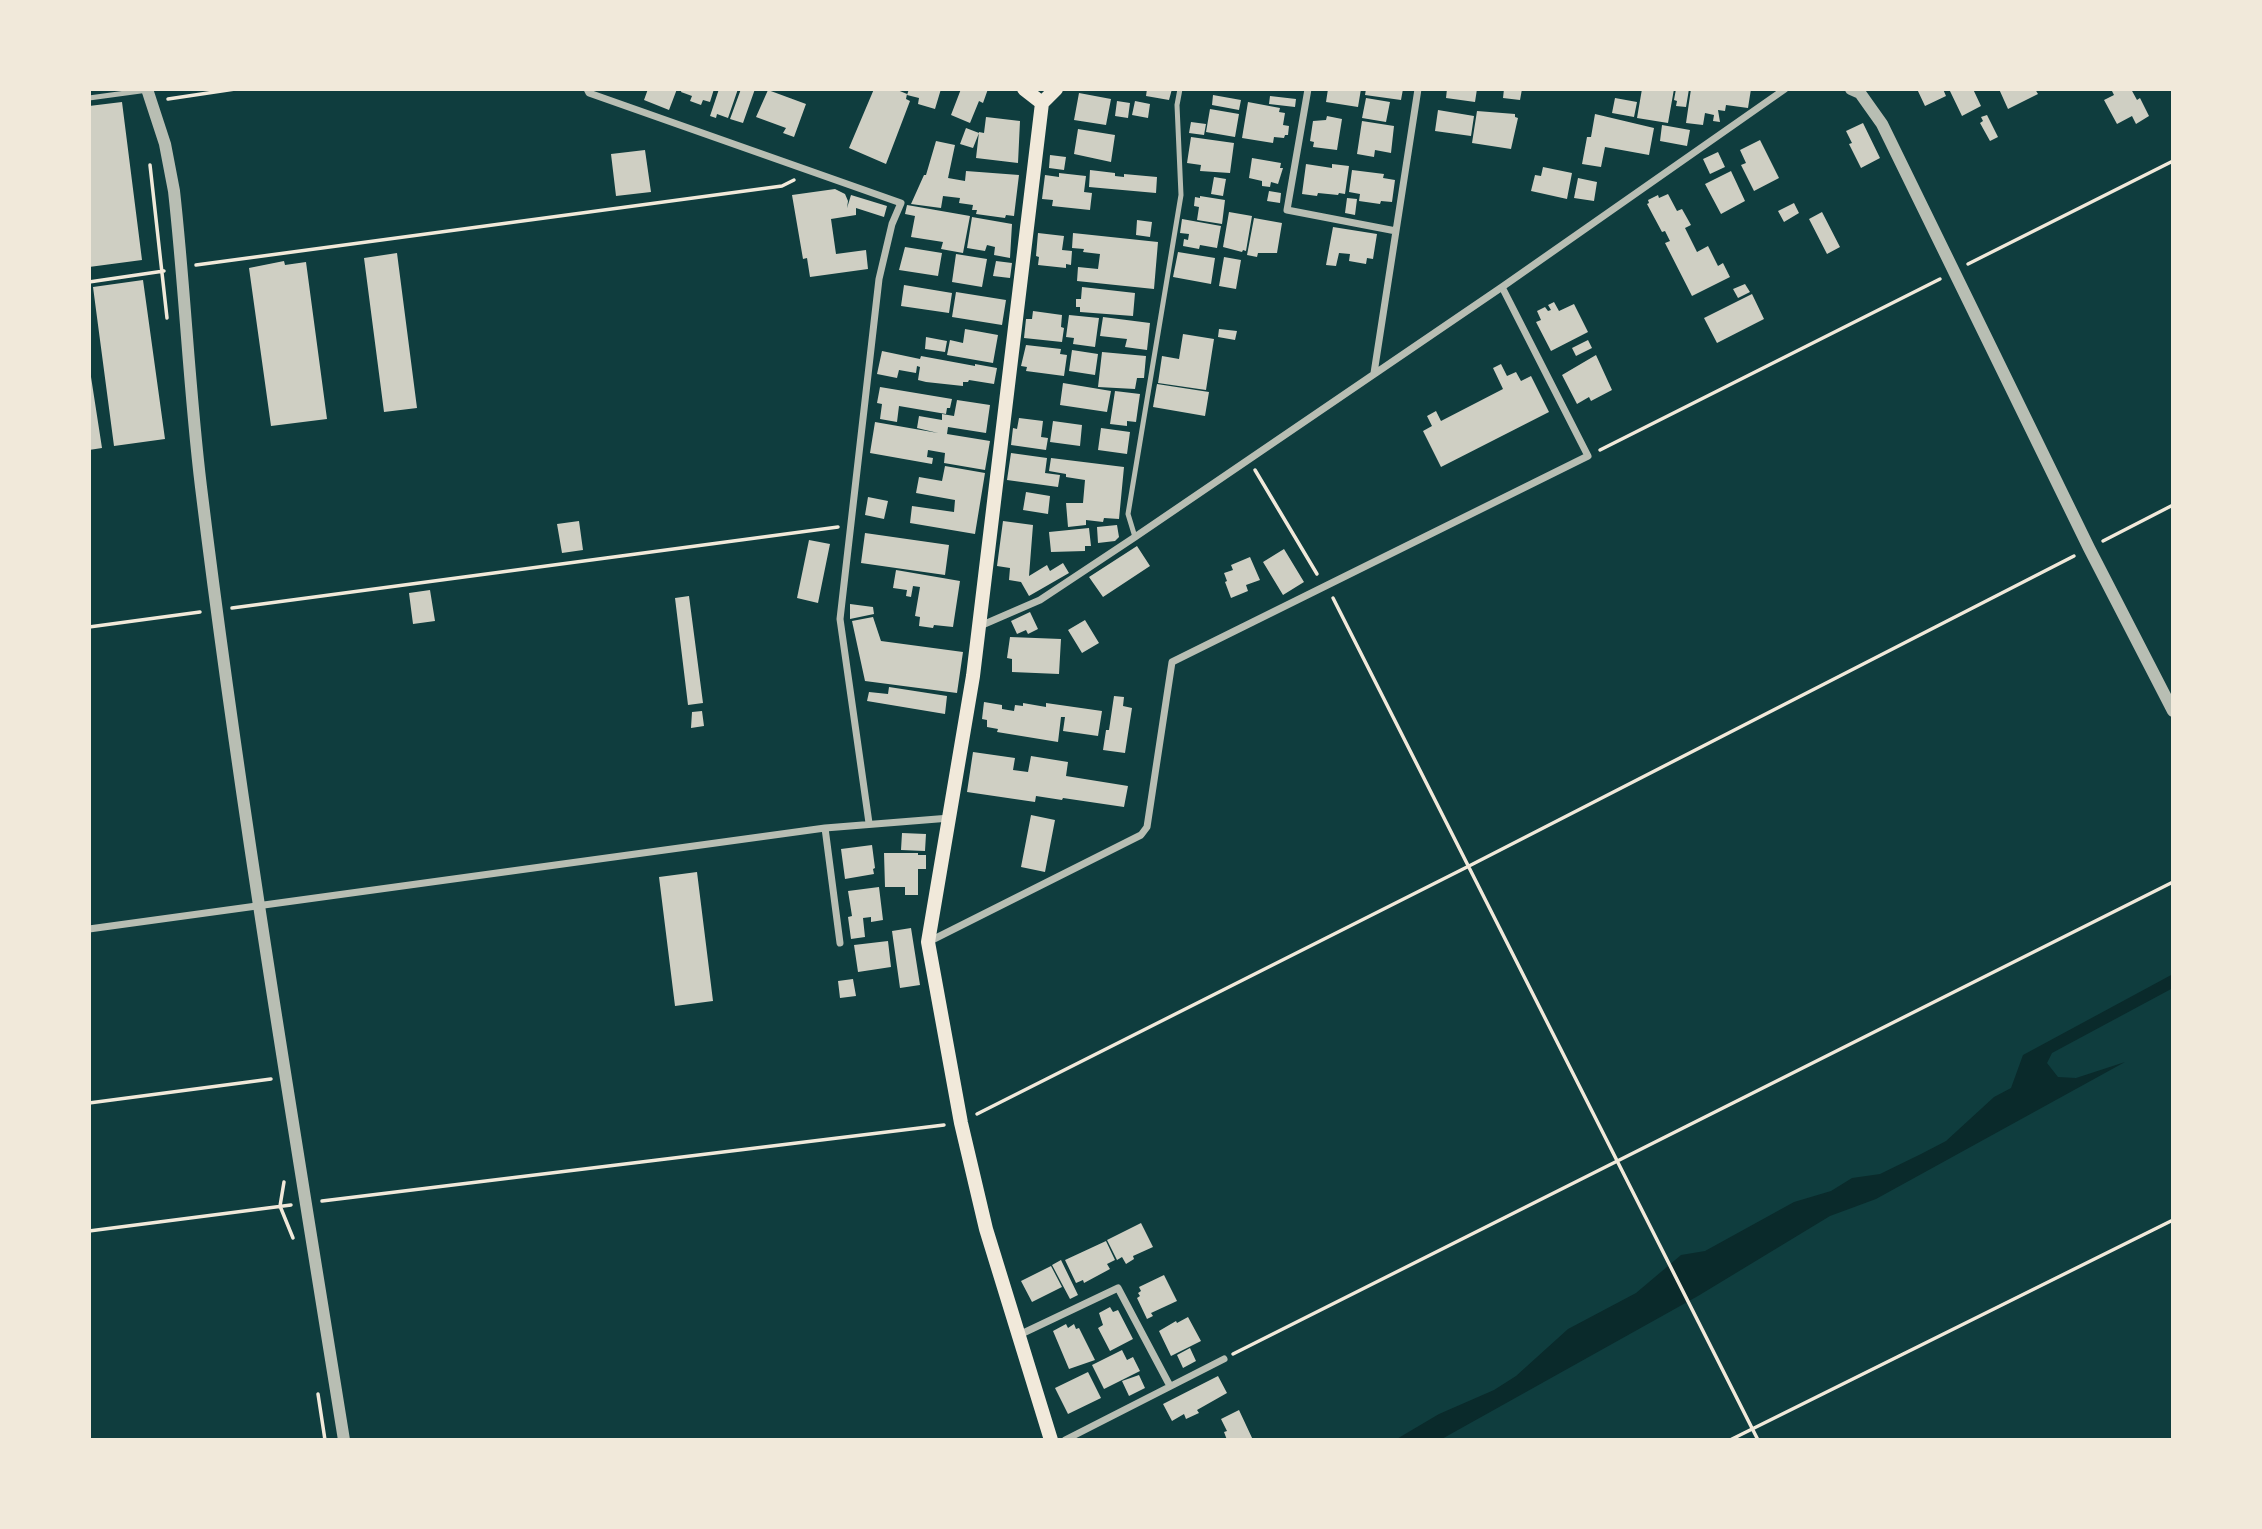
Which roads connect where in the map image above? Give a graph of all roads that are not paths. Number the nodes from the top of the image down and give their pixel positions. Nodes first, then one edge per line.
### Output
1 (587, 89) edge
2 (1024, 89) edge
3 (1056, 89) edge
4 (1180, 89) edge
5 (1308, 89) edge
6 (1418, 89) edge
7 (1786, 89) edge
8 (1851, 89) edge
9 (149, 94) edge
10 (89, 98) edge
11 (1042, 103) junction
12 (1396, 231) junction
13 (1502, 287) junction
14 (1374, 373) junction
15 (1135, 537) junction
16 (979, 627) junction
17 (2173, 711) edge
18 (950, 818) junction
19 (869, 823) junction
20 (825, 828) junction
21 (259, 906) junction
22 (89, 929) edge
23 (928, 942) junction
24 (840, 943) dead end
25 (1018, 1335) junction
26 (1224, 1359) road end
27 (1170, 1386) junction
28 (344, 1440) edge
29 (1051, 1440) edge
30 (1065, 1440) edge

1 - 19 street
2 - 11 main road
3 - 11 main road
4 - 15 lane
5 - 12 street
6 - 12 street
7 - 13 street
8 - 17 street
9 - 10 lane
9 - 21 street
11 - 16 main road
12 - 14 street
13 - 14 street
13 - 23 street
14 - 15 street
15 - 16 street
16 - 18 main road
18 - 19 street
18 - 23 main road
19 - 20 street
20 - 21 street
20 - 24 street
21 - 22 street
21 - 28 street
23 - 25 main road
25 - 27 street
25 - 29 main road
26 - 27 street
27 - 30 street

